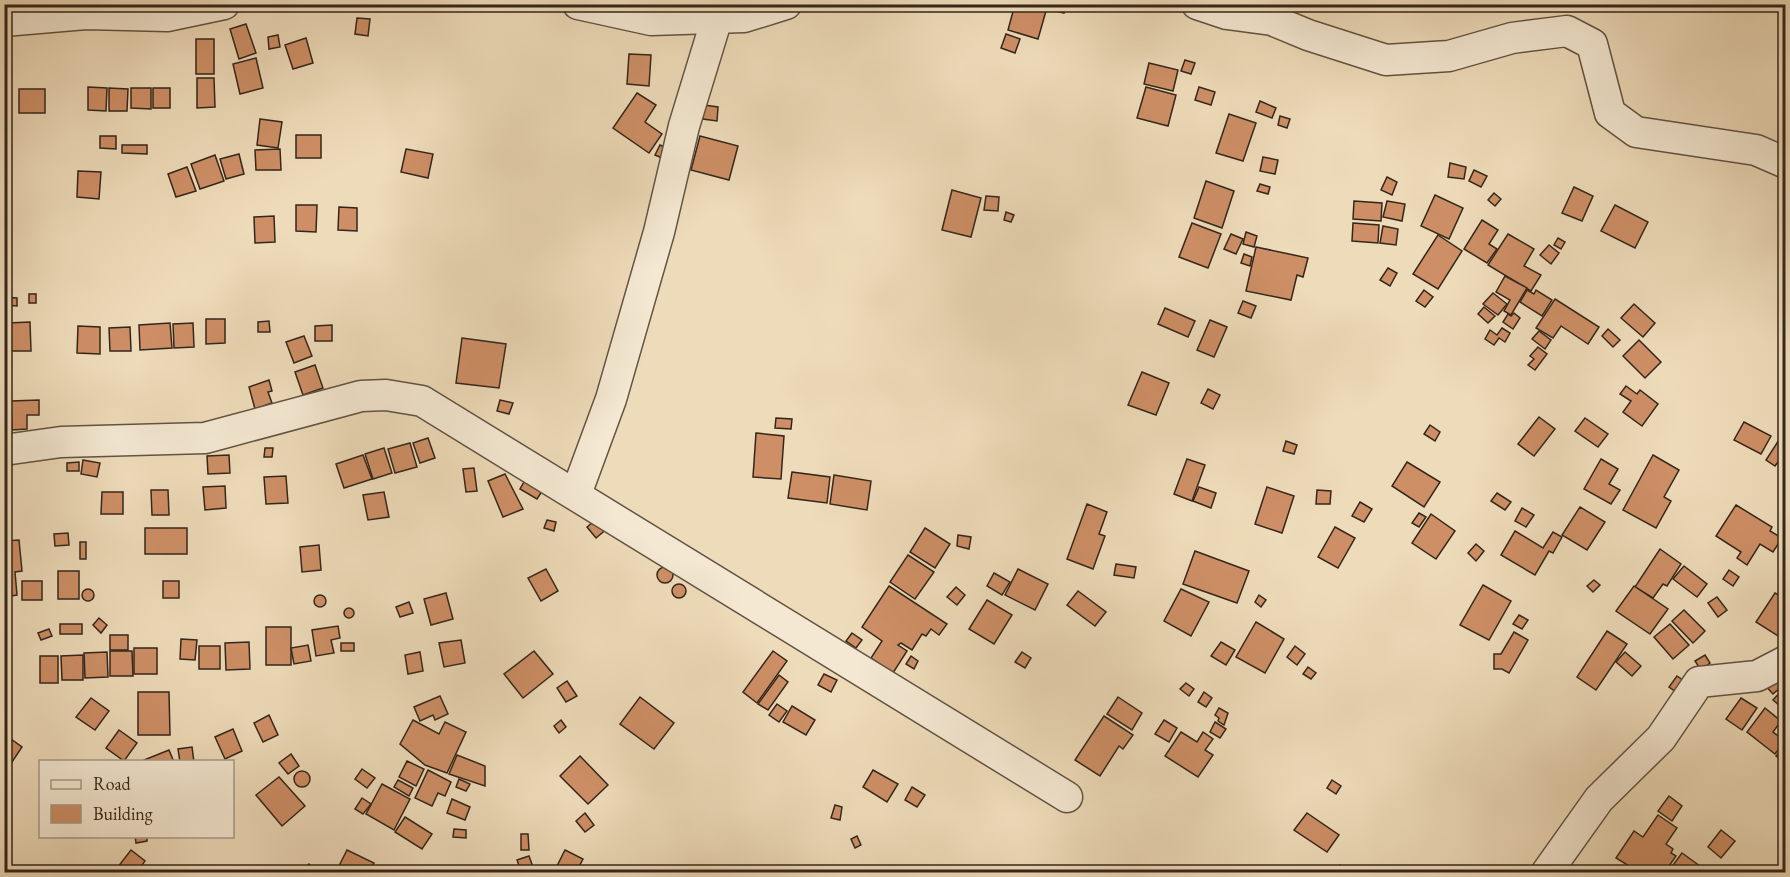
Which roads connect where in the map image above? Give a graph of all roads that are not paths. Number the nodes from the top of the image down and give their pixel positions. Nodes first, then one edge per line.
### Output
1 (224, 4) edge
2 (578, 4) edge
3 (786, 4) edge
4 (1197, 4) edge
5 (717, 11) edge
6 (4, 21) edge
7 (1785, 162) edge
8 (4, 450) edge
9 (576, 494) junction
10 (1785, 661) edge
11 (1067, 797) dead end
12 (1547, 873) edge

1 - 6 street
2 - 5 street
3 - 5 street
4 - 7 street
5 - 9 street
8 - 9 street
9 - 11 street
10 - 12 street

